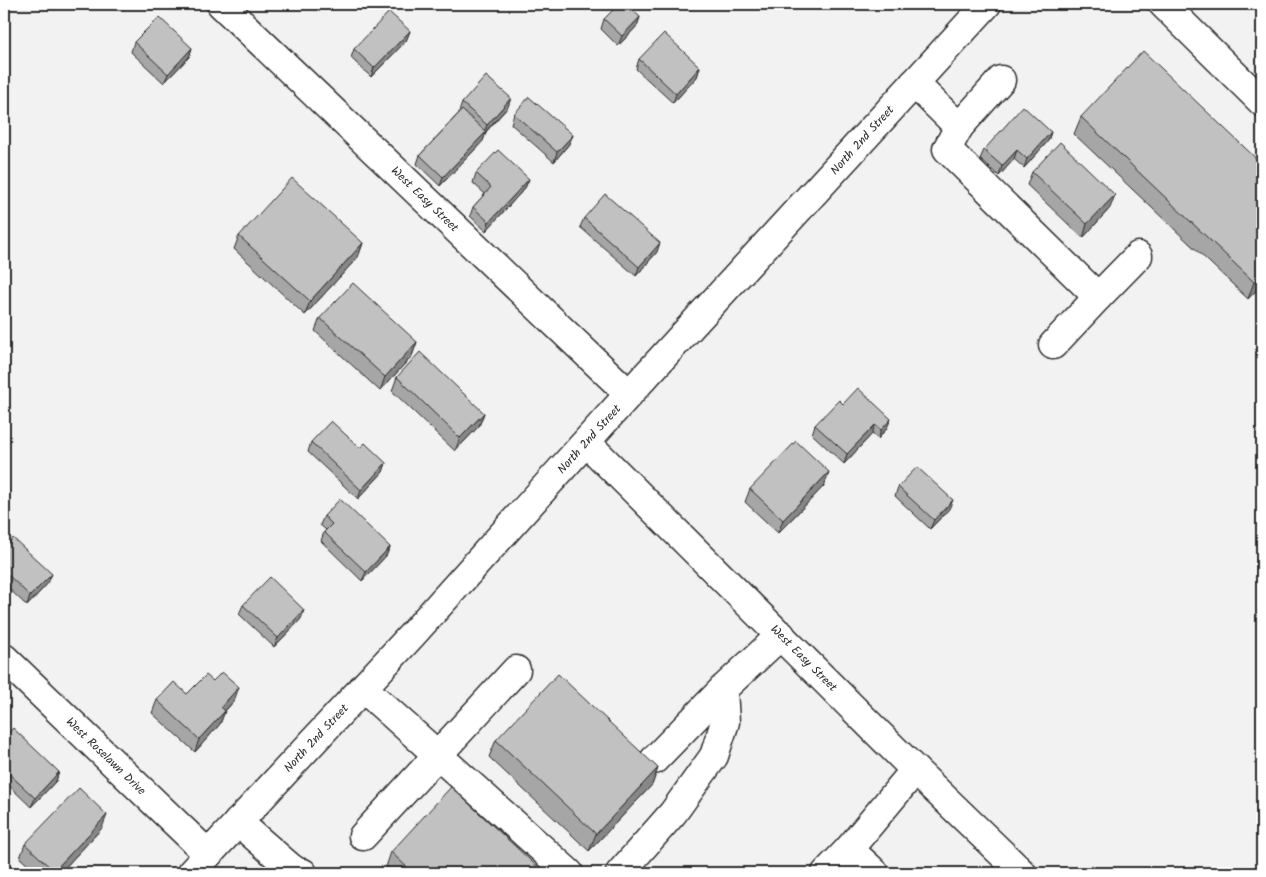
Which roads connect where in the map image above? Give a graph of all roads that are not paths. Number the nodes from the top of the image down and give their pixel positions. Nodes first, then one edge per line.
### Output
1 (221, 4) edge
2 (987, 4) edge
3 (1163, 4) edge
4 (1001, 80) dead end
5 (914, 83) junction
6 (1262, 102) edge
7 (959, 127) junction
8 (1138, 256) dead end
9 (1098, 297) junction
10 (1052, 345) dead end
11 (629, 394) junction
12 (587, 442) junction
13 (781, 635) junction
14 (4, 658) edge
15 (516, 670) dead end
16 (363, 688) junction
17 (723, 690) junction
18 (439, 756) junction
19 (654, 760) dead end
20 (915, 770) junction
21 (238, 822) junction
22 (363, 836) dead end
23 (849, 848) junction
24 (200, 864) edge
25 (303, 873) edge
26 (569, 873) edge
27 (620, 873) edge
28 (826, 873) edge
29 (875, 873) edge
30 (1020, 873) edge

1 - 11 street, West Easy Street
2 - 5 street, North 2nd Street
3 - 6 street
4 - 7 street
5 - 7 street
5 - 11 street, North 2nd Street
7 - 9 street
8 - 9 street
9 - 10 street
11 - 12 street, North 2nd Street
12 - 13 street, West Easy Street
12 - 16 street, North 2nd Street
13 - 17 street
13 - 20 street, West Easy Street
14 - 24 street, West Roselawn Drive
15 - 18 street
16 - 18 street
16 - 21 street, North 2nd Street
17 - 19 street
17 - 27 street
18 - 22 street
18 - 26 street
20 - 23 street
20 - 30 street, West Easy Street
21 - 24 street, North 2nd Street
21 - 25 street
23 - 28 street
23 - 29 street

